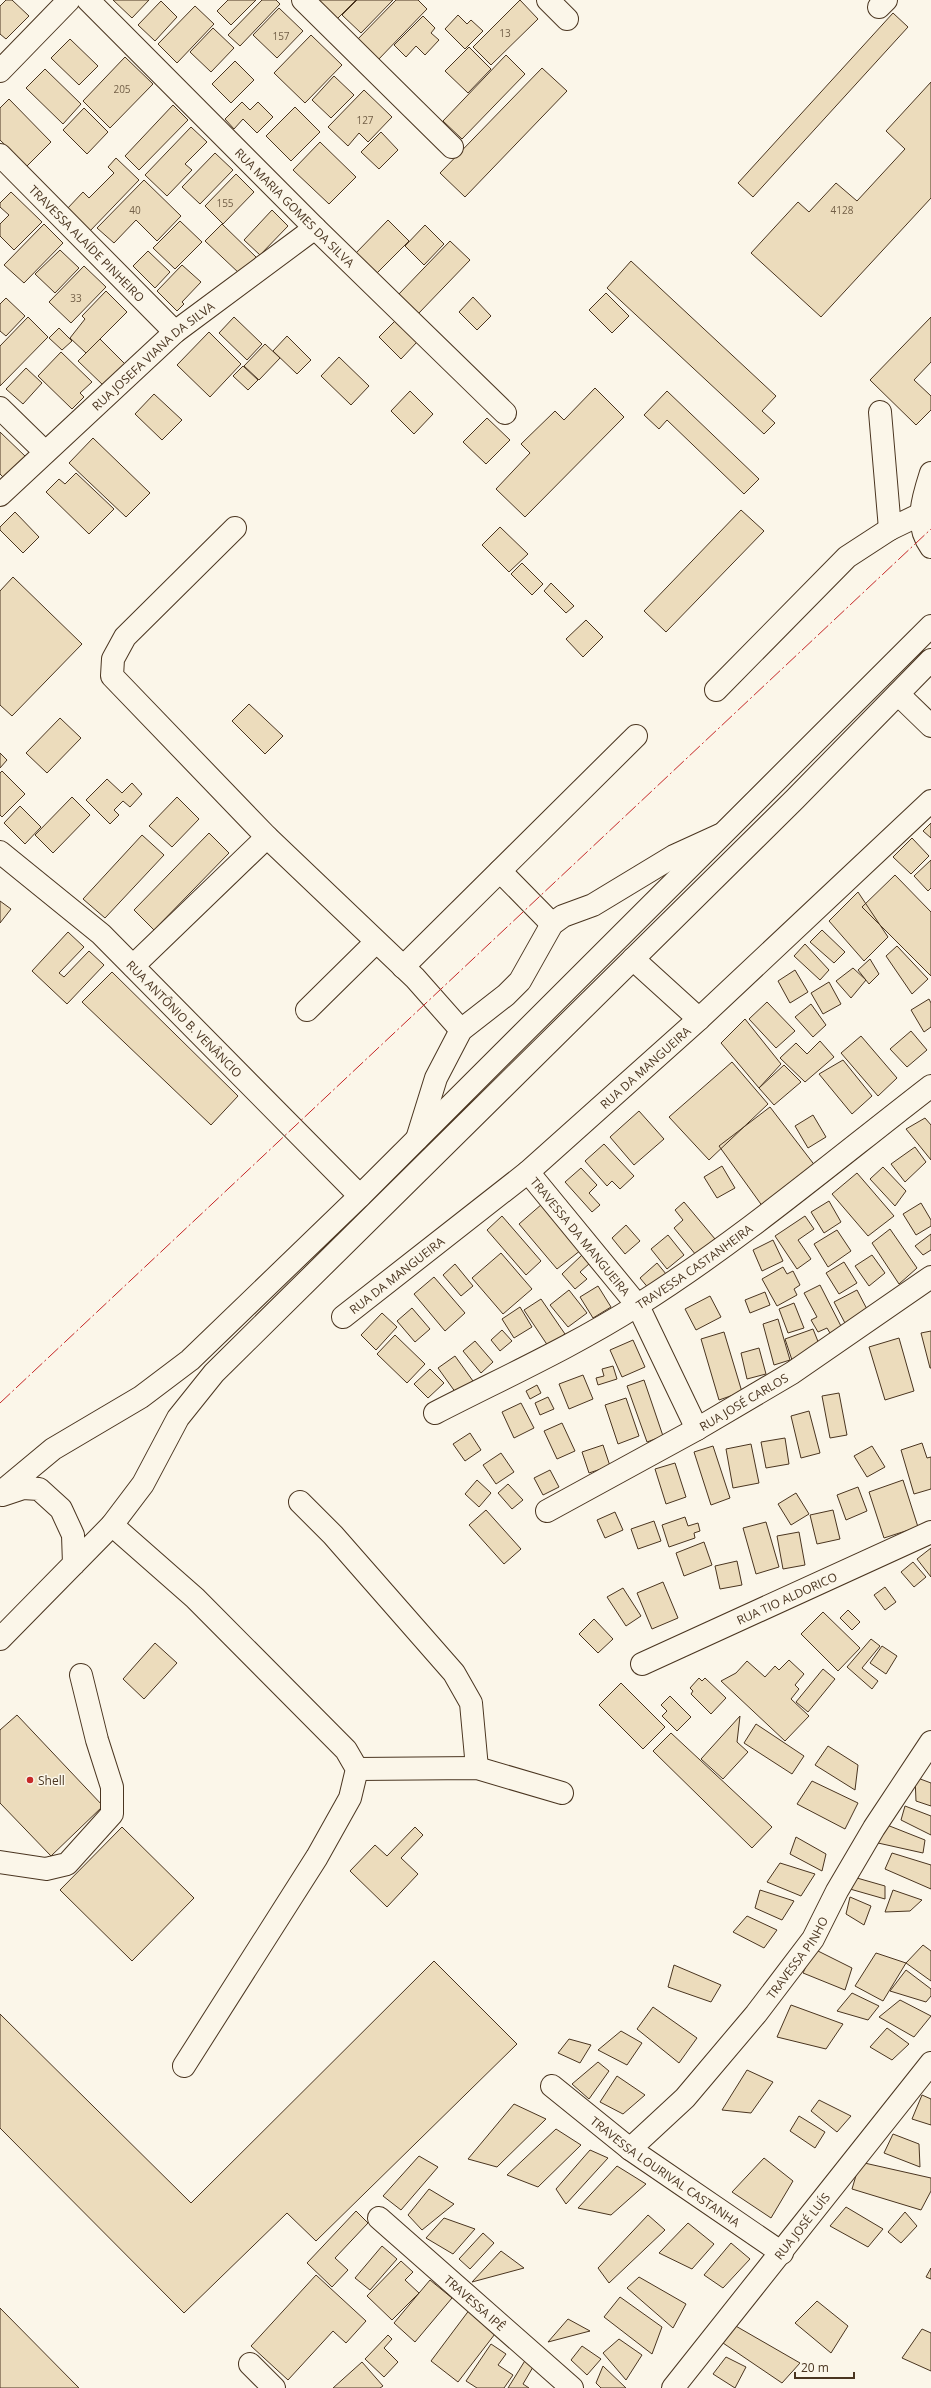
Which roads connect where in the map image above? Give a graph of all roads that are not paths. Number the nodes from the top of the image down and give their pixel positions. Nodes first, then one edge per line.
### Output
1 (69, 0) edge
2 (88, 0) edge
3 (304, 0) edge
4 (548, 0) edge
5 (567, 19) dead end
6 (0, 71) edge
7 (452, 147) dead end
8 (0, 155) edge
9 (315, 228) junction
10 (175, 332) junction
11 (0, 408) edge
12 (880, 412) dead end
13 (505, 413) dead end
14 (45, 452) junction
15 (931, 474) edge
16 (0, 495) edge
17 (921, 514) junction
18 (235, 528) dead end
19 (890, 529) junction
20 (930, 543) edge
21 (931, 626) edge
22 (931, 660) edge
23 (716, 690) dead end
24 (898, 694) junction
25 (931, 726) edge
26 (636, 736) dead end
27 (931, 800) edge
28 (720, 835) junction
29 (267, 837) junction
30 (0, 852) edge
31 (500, 871) junction
32 (552, 924) junction
33 (376, 942) junction
34 (633, 959) junction
35 (133, 966) junction
36 (403, 967) junction
37 (307, 1010) dead end
38 (699, 1019) junction
39 (461, 1030) junction
40 (931, 1086) edge
41 (417, 1139) junction
42 (528, 1172) junction
43 (360, 1196) junction
44 (931, 1277) edge
45 (638, 1306) junction
46 (343, 1317) dead end
47 (435, 1413) dead end
48 (697, 1429) junction
49 (0, 1493) edge
50 (0, 1496) edge
51 (300, 1502) dead end
52 (547, 1511) dead end
53 (112, 1525) junction
54 (931, 1532) edge
55 (74, 1564) junction
56 (0, 1640) edge
57 (642, 1664) dead end
58 (81, 1675) dead end
59 (931, 1742) edge
60 (477, 1768) junction
61 (357, 1769) junction
62 (562, 1793) dead end
63 (0, 1862) edge
64 (931, 2063) edge
65 (184, 2066) dead end
66 (552, 2086) dead end
67 (630, 2149) junction
68 (379, 2218) dead end
69 (782, 2253) junction
70 (250, 2364) dead end
71 (274, 2388) edge
72 (572, 2388) edge
73 (673, 2388) edge

1 - 6 main road
2 - 9 main road, RUA MARIA GOMES DA SILVA
3 - 7 main road
4 - 5 main road
8 - 10 main road, TRAVESSA ALAÍDE PINHEIRO
9 - 10 main road, RUA JOSEFA VIANA DA SILVA
9 - 13 main road, RUA MARIA GOMES DA SILVA
10 - 14 main road, RUA JOSEFA VIANA DA SILVA
11 - 14 main road
12 - 19 main road
14 - 16 main road, RUA JOSEFA VIANA DA SILVA
15 - 17 main road
17 - 19 main road
17 - 20 main road
18 - 29 main road
19 - 23 main road
21 - 28 main road
22 - 24 main road
24 - 25 main road
24 - 34 main road
26 - 31 main road
27 - 38 main road, RUA DA MANGUEIRA
28 - 32 main road
28 - 41 main road
29 - 33 main road
29 - 35 main road
30 - 35 main road, RUA ANTÔNIO B. VENÂNCIO
31 - 32 main road
31 - 36 main road
32 - 39 main road
33 - 36 main road
33 - 37 main road
34 - 38 main road
34 - 53 main road
35 - 43 main road, RUA ANTÔNIO B. VENÂNCIO
36 - 39 main road
38 - 42 main road, RUA DA MANGUEIRA
39 - 41 main road
40 - 45 main road, TRAVESSA CASTANHEIRA
41 - 43 main road
42 - 45 main road, TRAVESSA DA MANGUEIRA
42 - 46 main road, RUA DA MANGUEIRA
43 - 49 main road
44 - 48 main road, RUA JOSÉ CARLOS
45 - 47 main road, TRAVESSA CASTANHEIRA
45 - 48 main road, TRAVESSA DA MANGUEIRA
48 - 52 main road, RUA JOSÉ CARLOS
50 - 55 main road
51 - 60 main road
53 - 55 main road
53 - 61 main road
54 - 57 main road, RUA TIO ALDORICO
55 - 56 main road
58 - 63 main road
59 - 67 main road, TRAVESSA PINHO
60 - 61 main road
60 - 62 main road
61 - 65 main road
64 - 69 main road, RUA JOSÉ LUÍS
66 - 67 main road, TRAVESSA LOURIVAL CASTANHA
67 - 69 main road, TRAVESSA LOURIVAL CASTANHA
68 - 72 main road, TRAVESSA IPÊ
69 - 73 main road, RUA JOSÉ LUÍS
70 - 71 main road

